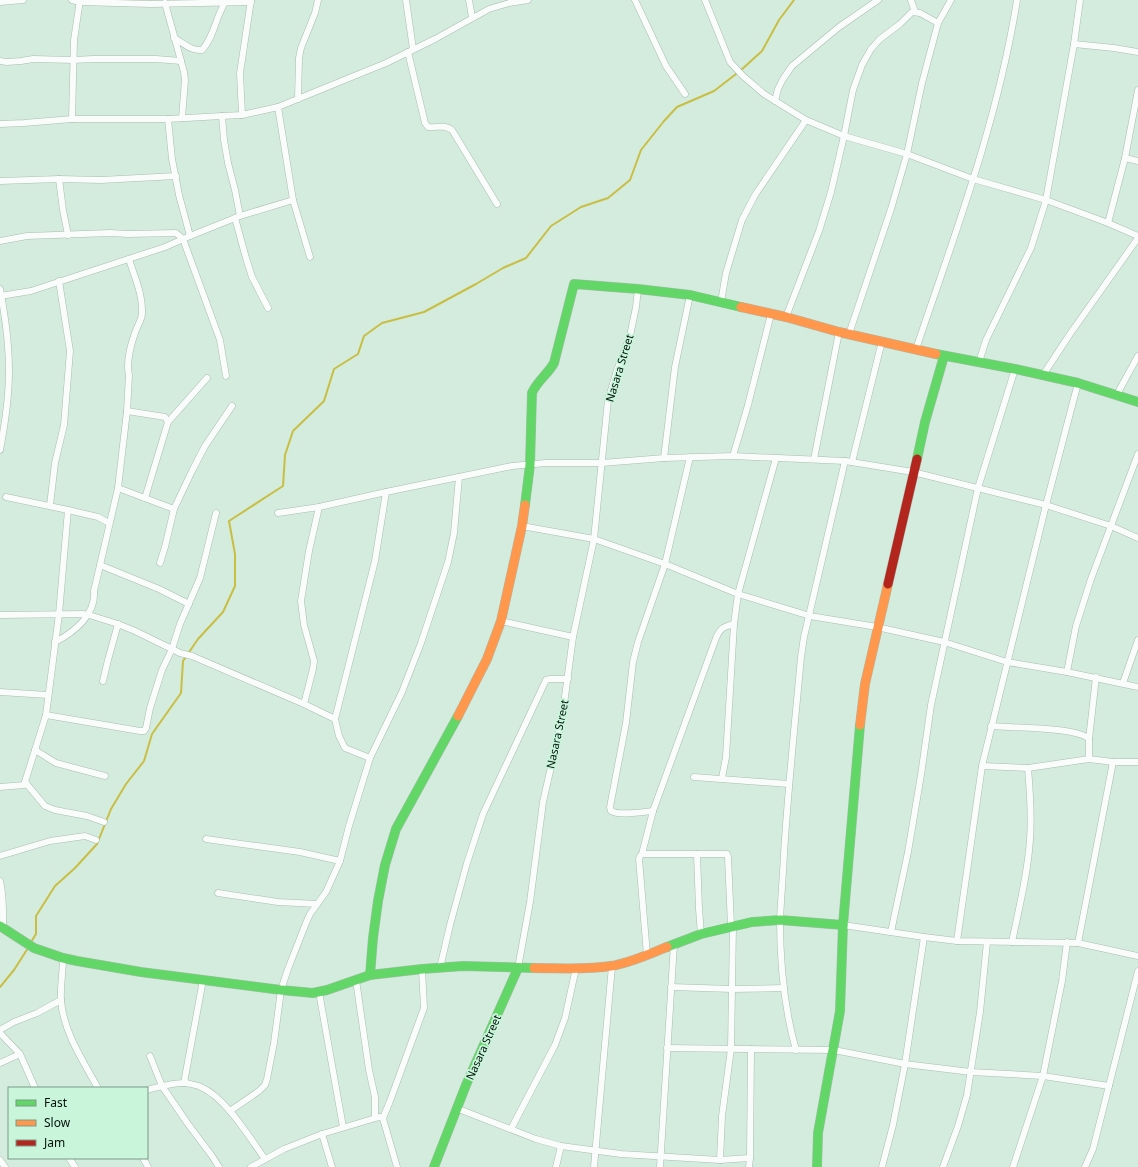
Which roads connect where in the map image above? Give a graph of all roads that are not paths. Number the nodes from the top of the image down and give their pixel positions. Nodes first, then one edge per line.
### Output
1 (23, 0) edge
2 (72, 0) edge
3 (318, 0) edge
4 (406, 0) edge
5 (469, 0) edge
6 (528, 0) edge
7 (635, 0) edge
8 (705, 0) edge
9 (878, 0) edge
10 (911, 0) edge
11 (951, 0) edge
12 (1017, 0) edge
13 (1080, 0) edge
14 (80, 1) edge
15 (251, 1) edge
16 (0, 2) edge
17 (225, 2) junction
18 (165, 3) junction
19 (915, 12) junction
20 (472, 17) junction
21 (938, 23) junction
22 (174, 38) junction
23 (1074, 44) junction
24 (410, 50) junction
25 (1138, 52) edge
26 (73, 60) junction
27 (0, 61) edge
28 (180, 61) junction
29 (1138, 90) edge
30 (685, 94) dead end
31 (298, 99) junction
32 (775, 101) junction
33 (278, 107) junction
34 (242, 115) junction
35 (222, 116) junction
36 (182, 118) junction
37 (72, 119) junction
38 (168, 119) junction
39 (806, 120) junction
40 (0, 124) edge
41 (844, 136) junction
42 (907, 154) junction
43 (1125, 158) junction
44 (1138, 162) edge
45 (176, 176) junction
46 (59, 179) junction
47 (973, 179) junction
48 (0, 181) edge
49 (293, 200) junction
50 (1046, 200) junction
51 (497, 204) dead end
52 (238, 218) junction
53 (1108, 223) junction
54 (68, 235) junction
55 (190, 236) junction
56 (1138, 237) edge
57 (183, 239) junction
58 (0, 241) edge
59 (310, 257) dead end
60 (129, 259) junction
61 (60, 282) junction
62 (0, 289) edge
63 (638, 289) junction
64 (690, 295) junction
65 (1, 296) edge
66 (721, 302) junction
67 (268, 308) dead end
68 (771, 314) junction
69 (786, 317) junction
70 (839, 332) junction
71 (849, 334) junction
72 (882, 341) junction
73 (916, 349) junction
74 (944, 356) junction
75 (1138, 356) edge
76 (979, 362) junction
77 (1015, 369) junction
78 (1043, 375) junction
79 (226, 376) dead end
80 (207, 378) dead end
81 (1078, 383) junction
82 (1116, 396) junction
83 (1138, 402) edge
84 (232, 406) dead end
85 (127, 411) junction
86 (168, 422) junction
87 (0, 450) edge
88 (1138, 454) edge
89 (733, 456) junction
90 (690, 457) junction
91 (664, 458) junction
92 (776, 458) junction
93 (814, 459) junction
94 (848, 461) junction
95 (602, 463) junction
96 (530, 465) junction
97 (913, 472) junction
98 (459, 477) junction
99 (118, 488) junction
100 (978, 488) junction
101 (386, 492) junction
102 (6, 497) dead end
103 (145, 498) junction
104 (50, 505) junction
105 (1046, 505) junction
106 (319, 507) junction
107 (174, 509) junction
108 (68, 510) junction
109 (216, 513) dead end
110 (278, 513) dead end
111 (110, 523) junction
112 (522, 526) junction
113 (1111, 526) junction
114 (1138, 538) edge
115 (594, 540) junction
116 (160, 563) dead end
117 (665, 564) junction
118 (100, 565) junction
119 (738, 594) junction
120 (189, 604) junction
121 (59, 614) junction
122 (0, 615) edge
123 (88, 615) junction
124 (810, 616) junction
125 (500, 621) junction
126 (118, 624) junction
127 (734, 624) junction
128 (877, 628) junction
129 (573, 636) junction
130 (1138, 640) edge
131 (55, 642) junction
132 (944, 642) junction
133 (172, 649) junction
134 (1007, 662) junction
135 (1067, 672) junction
136 (1096, 677) junction
137 (568, 679) junction
138 (103, 682) dead end
139 (1123, 683) junction
140 (1138, 687) edge
141 (0, 692) edge
142 (48, 695) junction
143 (304, 704) junction
144 (46, 715) junction
145 (335, 719) junction
146 (991, 726) junction
147 (1089, 739) junction
148 (34, 750) junction
149 (370, 758) junction
150 (1089, 759) junction
151 (1113, 762) junction
152 (1138, 762) edge
153 (982, 766) junction
154 (1028, 768) junction
155 (105, 776) dead end
156 (694, 777) dead end
157 (722, 778) junction
158 (25, 782) junction
159 (789, 784) junction
160 (0, 787) edge
161 (653, 811) junction
162 (104, 822) dead end
163 (206, 839) dead end
164 (96, 840) dead end
165 (642, 854) junction
166 (697, 854) junction
167 (0, 856) edge
168 (340, 861) junction
169 (0, 881) edge
170 (218, 893) dead end
171 (317, 904) junction
172 (780, 920) junction
173 (843, 925) junction
174 (732, 926) junction
175 (2, 927) edge
176 (891, 932) junction
177 (701, 934) junction
178 (924, 937) junction
179 (957, 941) junction
180 (987, 942) junction
181 (1012, 942) junction
182 (1067, 942) junction
183 (1078, 943) junction
184 (674, 944) junction
185 (648, 955) junction
186 (1138, 956) edge
187 (63, 958) junction
188 (612, 966) junction
189 (440, 968) junction
190 (518, 968) junction
191 (576, 968) junction
192 (422, 969) junction
193 (1138, 970) edge
194 (370, 975) junction
195 (203, 980) junction
196 (356, 980) junction
197 (671, 987) junction
198 (784, 988) junction
199 (732, 989) junction
200 (281, 990) junction
201 (319, 992) junction
202 (60, 1000) junction
203 (0, 1032) edge
204 (667, 1048) junction
205 (730, 1048) junction
206 (751, 1049) junction
207 (796, 1050) junction
208 (834, 1050) junction
209 (20, 1054) junction
210 (150, 1056) dead end
211 (0, 1063) edge
212 (905, 1064) junction
213 (972, 1072) junction
214 (1043, 1076) junction
215 (184, 1083) junction
216 (162, 1086) junction
217 (1109, 1086) junction
218 (35, 1087) edge
219 (97, 1087) edge
220 (148, 1090) edge
221 (456, 1108) junction
222 (230, 1111) junction
223 (375, 1118) junction
224 (382, 1118) junction
225 (343, 1127) junction
226 (511, 1130) junction
227 (322, 1134) junction
228 (561, 1146) junction
229 (595, 1151) junction
230 (660, 1157) junction
231 (750, 1158) junction
232 (265, 1159) junction
233 (0, 1160) edge
234 (720, 1160) junction
235 (5, 1167) edge
236 (219, 1167) edge
237 (251, 1167) edge
238 (332, 1167) edge
239 (397, 1167) edge
240 (434, 1167) edge
241 (556, 1167) edge
242 (594, 1167) edge
243 (660, 1167) edge
244 (749, 1167) edge
245 (816, 1167) edge
246 (882, 1167) edge
247 (943, 1167) edge
248 (1013, 1167) edge
249 (1085, 1167) edge

1 - 16 street
2 - 14 street
3 - 31 street
4 - 24 street
5 - 20 street
6 - 20 street
7 - 30 street
8 - 32 street
9 - 32 street
10 - 19 street
11 - 21 street
12 - 47 street
13 - 23 street
14 - 18 street
14 - 26 street
15 - 17 street
15 - 34 street
17 - 18 street
17 - 22 street
18 - 22 street
19 - 21 street
19 - 41 street
20 - 24 street
21 - 42 street
22 - 28 street
23 - 25 street
23 - 50 street
24 - 31 street
24 - 51 street
26 - 27 street
26 - 28 street
26 - 37 street
28 - 36 street
29 - 43 street
31 - 33 street
32 - 39 street
33 - 34 street
33 - 49 street
34 - 35 street
35 - 36 street
35 - 52 street
36 - 38 street
37 - 38 street
37 - 40 street
38 - 45 street
39 - 41 street
39 - 66 street
41 - 42 street
41 - 69 street
42 - 47 street
42 - 71 street
43 - 44 street
43 - 53 street
45 - 46 street
45 - 55 street
46 - 48 street
46 - 54 street
47 - 50 street
47 - 73 street
49 - 52 street
49 - 59 street
50 - 53 street
50 - 76 street
52 - 55 street
52 - 67 street
53 - 56 street
54 - 57 street
54 - 58 street
55 - 57 street
56 - 78 street
57 - 60 street
57 - 79 street
60 - 61 street
60 - 85 street
61 - 65 street
61 - 104 street
62 - 65 street
63 - 64 street
63 - 95 street, Nasara Street
63 - 96 street
64 - 66 street
64 - 91 street
65 - 87 street
66 - 68 street
68 - 69 street
68 - 89 street
69 - 70 street
70 - 71 street
70 - 93 street
71 - 72 street
72 - 73 street
72 - 94 street
73 - 74 street
74 - 76 street
74 - 97 street
75 - 82 street
76 - 77 street
77 - 78 street
77 - 100 street
78 - 81 street
80 - 86 street
81 - 82 street
81 - 105 street
82 - 83 street
84 - 107 street
85 - 86 street
85 - 99 street
86 - 103 street
88 - 113 street
89 - 90 street
89 - 92 street
90 - 91 street
90 - 117 street
91 - 95 street
92 - 93 street
92 - 119 street
93 - 94 street
94 - 97 street
94 - 124 street
95 - 96 street
95 - 115 street, Nasara Street
96 - 98 street
96 - 112 street
97 - 100 street
97 - 128 street
98 - 101 street
98 - 149 street
99 - 103 street
99 - 111 street
100 - 105 street
100 - 132 street
101 - 106 street
101 - 145 street
102 - 104 street
103 - 107 street
104 - 108 street
105 - 113 street
105 - 134 street
106 - 110 street
106 - 143 street
107 - 116 street
108 - 111 street
108 - 121 street
109 - 120 street
111 - 118 street
112 - 115 street
112 - 125 street
113 - 114 street
113 - 135 street
115 - 117 street
115 - 129 street, Nasara Street
117 - 119 street
117 - 161 street
118 - 120 street
118 - 123 street
119 - 124 street
119 - 127 street
120 - 133 street
121 - 122 street
121 - 123 street
121 - 131 street
123 - 126 street
123 - 131 street
124 - 128 street
124 - 159 street
125 - 129 street
125 - 194 street
126 - 133 street
126 - 138 street
127 - 157 street
127 - 161 street
128 - 132 street
128 - 173 street
129 - 137 street, Nasara Street
130 - 139 street
131 - 142 street
132 - 134 street
132 - 176 street
133 - 143 street
133 - 144 street
134 - 135 street
134 - 146 street
135 - 136 street
136 - 139 street
136 - 147 street
137 - 189 street
137 - 190 street, Nasara Street
139 - 140 street
141 - 142 street
142 - 144 street
143 - 145 street
144 - 148 street
145 - 149 street
146 - 147 street
146 - 153 street
147 - 150 street
148 - 155 street
148 - 158 street
149 - 168 street
150 - 151 street
150 - 154 street
151 - 152 street
151 - 183 street
153 - 154 street
153 - 179 street
154 - 181 street
156 - 157 street
157 - 159 street
158 - 160 street
158 - 162 street
159 - 172 street
161 - 165 street
163 - 168 street
164 - 167 street
165 - 166 street
165 - 185 street
166 - 174 street
166 - 177 street
168 - 171 street
169 - 175 street
170 - 171 street
171 - 200 street
172 - 173 street
172 - 174 street
172 - 198 street
173 - 176 street
173 - 208 street
174 - 177 street
174 - 199 street
175 - 187 street
176 - 178 street
177 - 184 street
178 - 179 street
178 - 212 street
179 - 180 street
180 - 181 street
180 - 213 street
181 - 182 street
182 - 183 street
182 - 214 street
183 - 186 street
184 - 185 street
184 - 197 street
185 - 188 street
187 - 195 street
187 - 202 street
188 - 191 street
188 - 229 street
189 - 190 street
189 - 192 street
190 - 191 street
190 - 221 street, Nasara Street
191 - 226 street
192 - 194 street
192 - 224 street
193 - 217 street
194 - 196 street
195 - 200 street
195 - 215 street
196 - 201 street
196 - 223 street
197 - 199 street
197 - 204 street
198 - 199 street
198 - 207 street
199 - 205 street
200 - 201 street
200 - 222 street
201 - 225 street
202 - 203 street
202 - 219 street
203 - 209 street
204 - 205 street
204 - 230 street
205 - 206 street
205 - 234 street
206 - 207 street
206 - 231 street
207 - 208 street
208 - 212 street
208 - 245 street
209 - 211 street
209 - 218 street
210 - 216 street
212 - 213 street
212 - 246 street
213 - 214 street
213 - 247 street
214 - 217 street
214 - 248 street
215 - 216 street
215 - 222 street
216 - 220 street
216 - 236 street
217 - 249 street
221 - 226 street
221 - 240 street, Nasara Street
222 - 232 street
223 - 224 street
223 - 225 street
224 - 239 street
225 - 227 street
226 - 228 street
227 - 232 street
227 - 238 street
228 - 229 street
228 - 241 street
229 - 230 street
229 - 242 street
230 - 234 street
230 - 243 street
231 - 234 street
231 - 244 street
232 - 237 street
233 - 235 street

